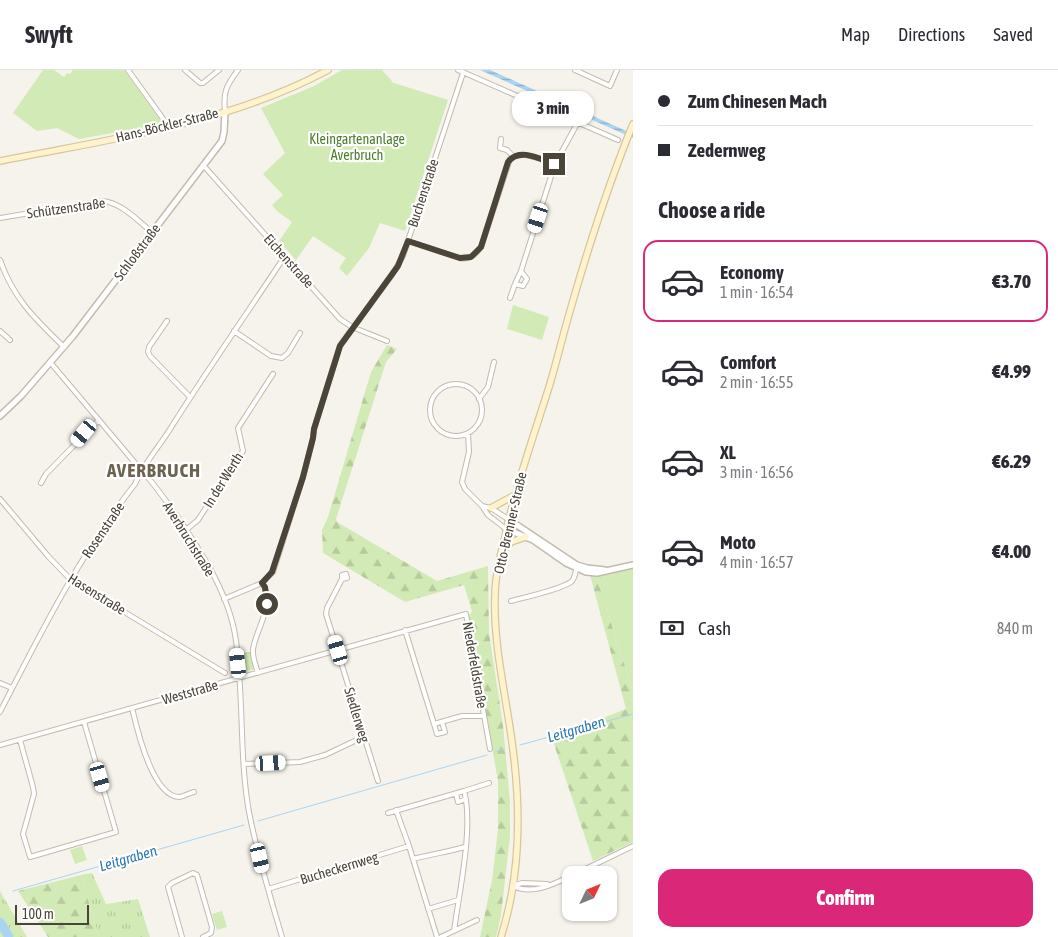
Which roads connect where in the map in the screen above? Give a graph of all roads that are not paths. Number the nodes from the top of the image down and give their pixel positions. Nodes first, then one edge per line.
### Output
1 (128, 70) edge
2 (184, 70) edge
3 (219, 70) edge
4 (238, 70) edge
5 (328, 70) edge
6 (458, 70) edge
7 (575, 70) edge
8 (617, 70) edge
9 (463, 73) junction
10 (224, 112) junction
11 (578, 122) junction
12 (632, 127) edge
13 (168, 128) junction
14 (501, 139) dead end
15 (618, 140) dead end
16 (513, 156) junction
17 (0, 161) edge
18 (554, 164) junction
19 (203, 166) junction
20 (0, 218) edge
21 (152, 232) junction
22 (408, 241) junction
23 (285, 256) junction
24 (0, 260) edge
25 (521, 271) junction
26 (6, 276) junction
27 (0, 279) edge
28 (515, 284) junction
29 (510, 298) dead end
30 (167, 321) dead end
31 (352, 327) junction
32 (234, 331) junction
33 (0, 332) edge
34 (300, 333) dead end
35 (10, 340) dead end
36 (387, 341) dead end
37 (64, 346) junction
38 (50, 362) junction
39 (494, 362) dead end
40 (273, 374) dead end
41 (190, 397) junction
42 (480, 399) junction
43 (0, 416) edge
44 (98, 421) junction
45 (468, 433) junction
46 (141, 470) junction
47 (41, 482) dead end
48 (515, 495) junction
49 (0, 499) edge
50 (482, 506) junction
51 (491, 508) junction
52 (508, 519) junction
53 (506, 529) junction
54 (186, 530) junction
55 (526, 537) junction
56 (501, 552) junction
57 (633, 565) edge
58 (577, 567) junction
59 (70, 579) junction
60 (342, 579) dead end
61 (262, 583) junction
62 (224, 600) junction
63 (511, 601) dead end
64 (466, 614) joint
65 (405, 630) junction
66 (192, 646) dead end
67 (338, 650) junction
68 (188, 651) junction
69 (224, 673) dead end
70 (258, 673) junction
71 (240, 678) junction
72 (0, 683) edge
73 (12, 688) junction
74 (132, 708) junction
75 (0, 712) edge
76 (483, 716) junction
77 (84, 722) junction
78 (442, 722) junction
79 (434, 724) junction
80 (363, 737) junction
81 (20, 740) junction
82 (0, 745) edge
83 (490, 749) dead end
84 (244, 764) junction
85 (378, 781) dead end
86 (489, 783) dead end
87 (194, 792) dead end
88 (464, 792) junction
89 (456, 794) junction
90 (466, 800) junction
91 (396, 810) junction
92 (388, 813) dead end
93 (409, 846) junction
94 (633, 846) edge
95 (465, 847) junction
96 (413, 859) junction
97 (591, 866) edge
98 (562, 879) edge
99 (551, 884) junction
100 (512, 886) junction
101 (268, 889) junction
102 (458, 900) junction
103 (428, 909) junction
104 (477, 920) dead end
105 (454, 931) junction
106 (182, 937) edge
107 (203, 937) edge
108 (282, 937) edge
109 (436, 937) edge
110 (441, 937) edge
111 (501, 937) edge

1 - 13 street
2 - 3 street
4 - 10 street, Schloßstraße
5 - 10 main road, Hans-Böckler-Straße
6 - 9 street
7 - 8 street
9 - 11 street
9 - 22 street, Buchenstraße
10 - 13 main road, Hans-Böckler-Straße
10 - 19 street, Schloßstraße
11 - 15 street
11 - 18 street
12 - 48 main road, Otto-Brenner-Straße
13 - 17 main road, Hans-Böckler-Straße
14 - 16 street
16 - 18 street
16 - 22 street
18 - 25 street
19 - 21 street, Schloßstraße
19 - 23 street, Eichenstraße
20 - 21 street, Schützenstraße
21 - 37 street, Schloßstraße
22 - 31 street, Buchenstraße
23 - 31 street, Eichenstraße
23 - 32 street, Rosenstraße
24 - 26 street
25 - 28 street
25 - 28 street
26 - 27 street
26 - 37 street
28 - 29 street
30 - 41 street
31 - 36 street, Eichenstraße
31 - 61 street, Buchenstraße
32 - 34 street
32 - 41 street, Rosenstraße
33 - 35 street
37 - 38 street, Schloßstraße
38 - 43 street, Schloßstraße
38 - 44 street, Averbruchstraße
39 - 42 street
40 - 54 street, In der Werth
41 - 46 street, Rosenstraße
42 - 45 street
42 - 45 street
44 - 46 street, Averbruchstraße
44 - 47 street
45 - 50 street
46 - 54 street, Averbruchstraße
46 - 59 street, Rosenstraße
48 - 51 main road
48 - 52 main road, Otto-Brenner-Straße
49 - 59 street, Hasenstraße
50 - 51 street
50 - 53 street
51 - 52 street
52 - 53 main road, Otto-Brenner-Straße
52 - 58 street
53 - 55 street
53 - 56 main road, Otto-Brenner-Straße
54 - 62 street, Averbruchstraße
55 - 56 main road
55 - 58 street
56 - 100 main road, Otto-Brenner-Straße
57 - 58 street
58 - 63 street
59 - 68 street, Hasenstraße
59 - 73 street, Rosenstraße
60 - 67 street, Siedlerweg
61 - 62 street
61 - 70 street
62 - 71 street, Averbruchstraße
64 - 65 street, Weststraße
64 - 76 street, Niederfeldstraße
65 - 67 street, Weststraße
65 - 79 street
66 - 68 street
67 - 70 street, Weststraße
67 - 80 street, Siedlerweg
68 - 69 street, Hasenstraße
70 - 71 street, Weststraße
71 - 74 street, Weststraße
71 - 84 street
72 - 73 street
73 - 75 street, Rosenstraße
74 - 77 street, Weststraße
74 - 87 street
76 - 78 street, Niederfeldstraße
76 - 83 street, Niederfeldstraße
77 - 81 street, Weststraße
77 - 81 street
78 - 79 street, Niederfeldstraße
78 - 79 street
80 - 84 street
80 - 85 street, Siedlerweg
81 - 82 street, Weststraße
84 - 101 street
86 - 88 street
88 - 89 street
88 - 90 street
89 - 90 street
89 - 91 street
90 - 95 street
91 - 92 street
91 - 93 street
93 - 96 street
93 - 101 street, Bucheckernweg
94 - 97 street
95 - 96 street
95 - 102 street
96 - 103 street
98 - 99 street
99 - 100 street
99 - 100 street
100 - 111 main road, Otto-Brenner-Straße
101 - 108 street
102 - 103 street
102 - 105 street
103 - 109 street
104 - 105 street
105 - 110 street
106 - 107 street

